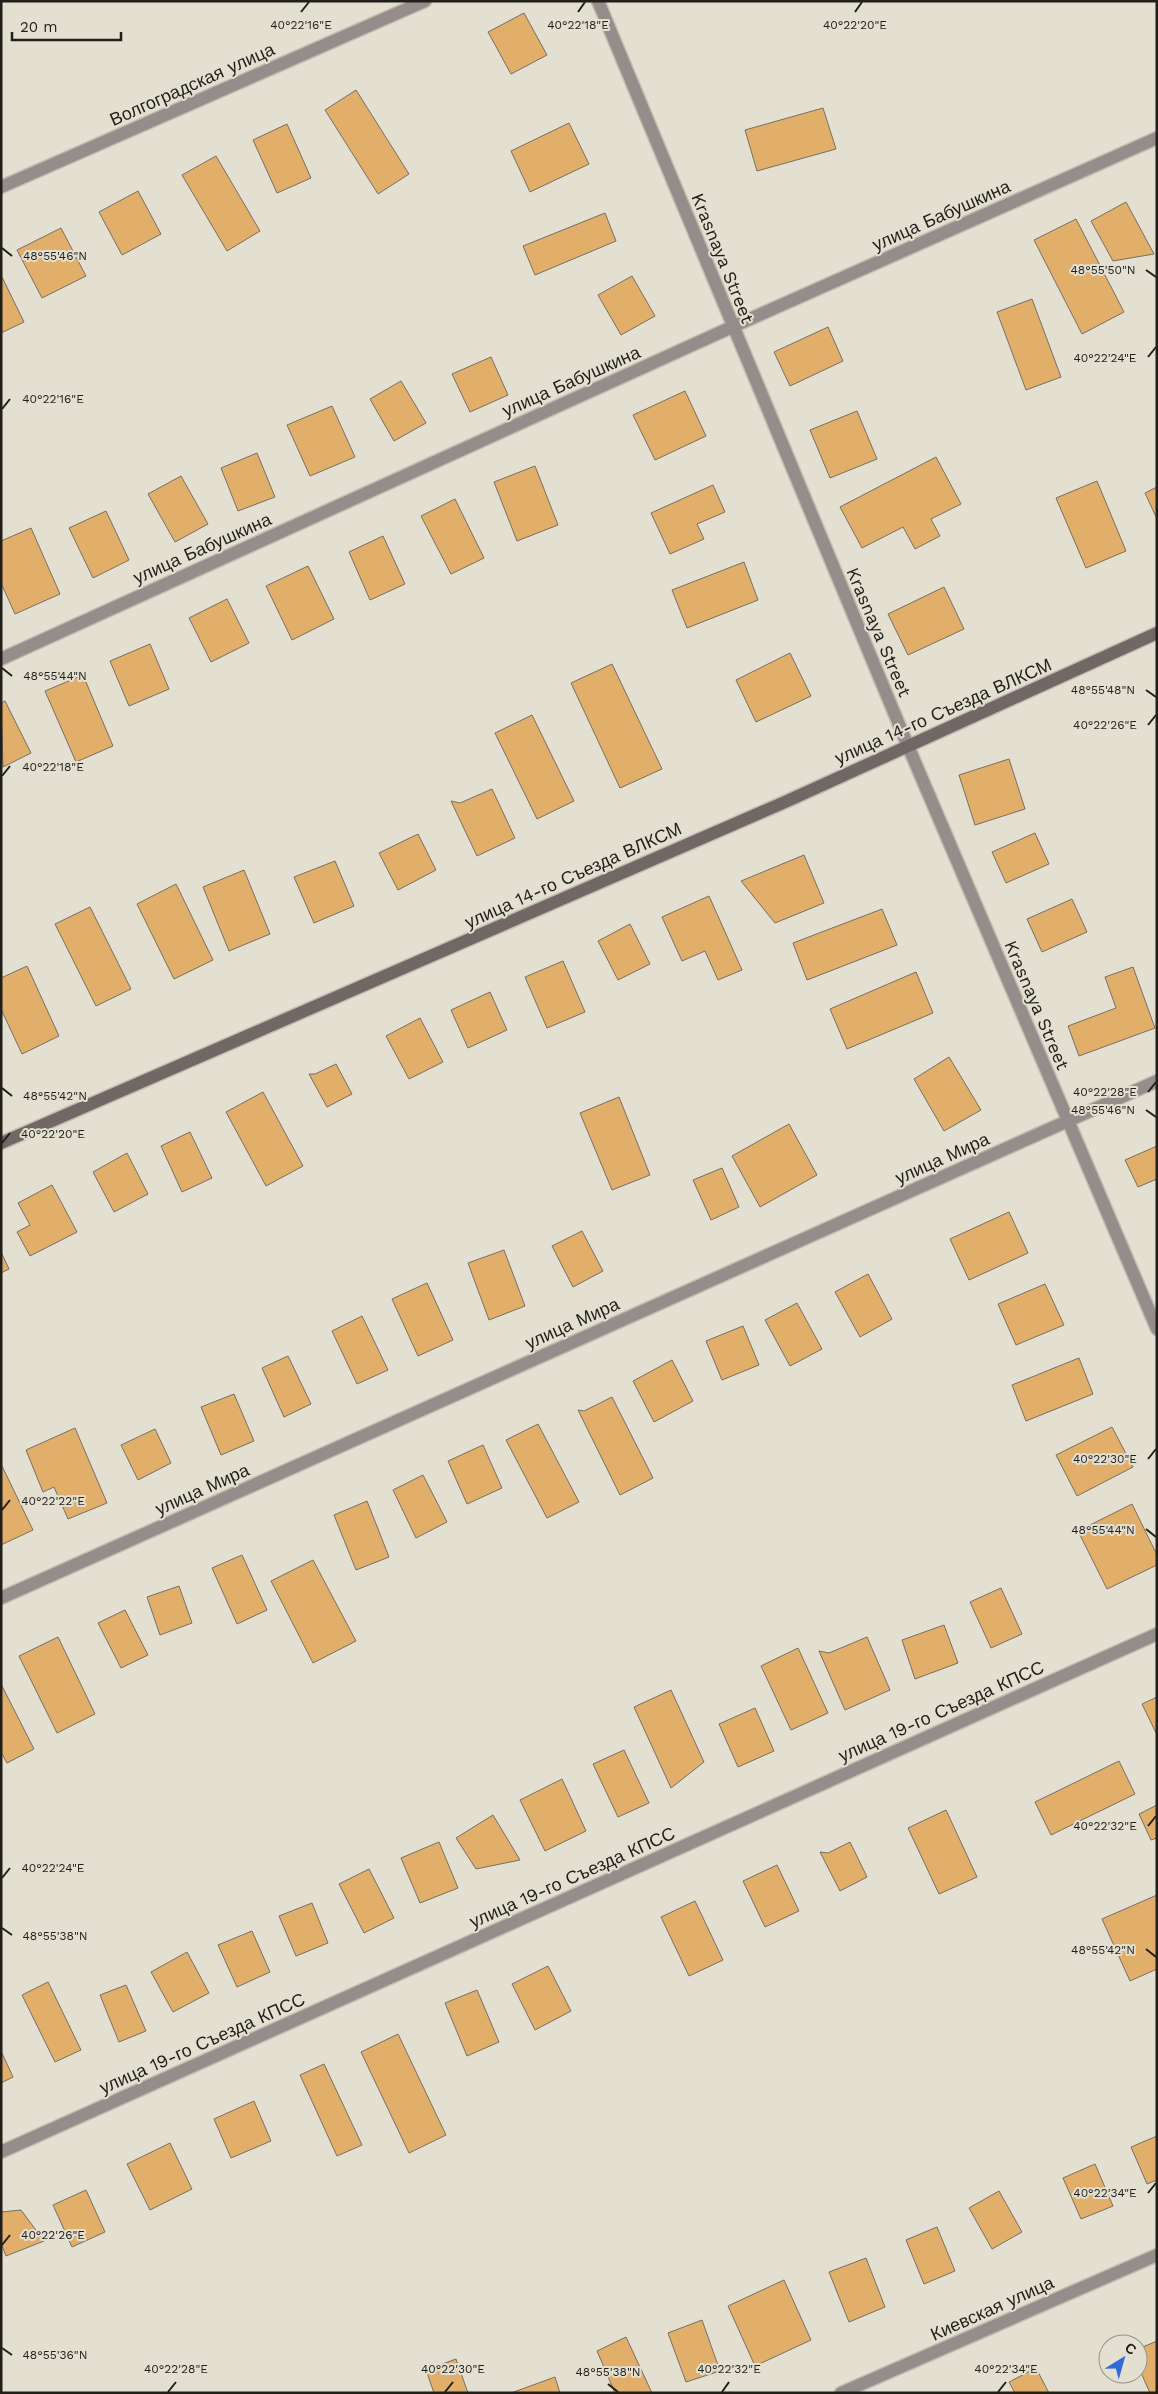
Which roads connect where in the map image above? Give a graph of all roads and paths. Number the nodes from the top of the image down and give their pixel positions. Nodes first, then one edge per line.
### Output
1 (425, 1) edge
2 (598, 1) edge
3 (1157, 138) edge
4 (1, 187) edge
5 (732, 327) junction
6 (1157, 633) edge
7 (1, 659) edge
8 (908, 746) junction
9 (1157, 1081) edge
10 (1068, 1121) junction
11 (1, 1144) edge
12 (1157, 1329) edge
13 (1, 1598) edge
14 (1157, 1634) edge
15 (1, 2152) edge
16 (1157, 2255) edge
17 (841, 2393) edge

1 - 4 street, Волгоградская улица
2 - 5 street, Krasnaya Street
3 - 5 street, улица Бабушкина
5 - 7 street, улица Бабушкина
5 - 8 street, Krasnaya Street
6 - 8 street, улица 14-го Съезда ВЛКСМ
8 - 10 street, Krasnaya Street
8 - 11 street, улица 14-го Съезда ВЛКСМ
9 - 10 street, улица Мира
10 - 12 street, Krasnaya Street
10 - 13 street, улица Мира
14 - 15 street, улица 19-го Съезда КПСС
16 - 17 street, Киевская улица

